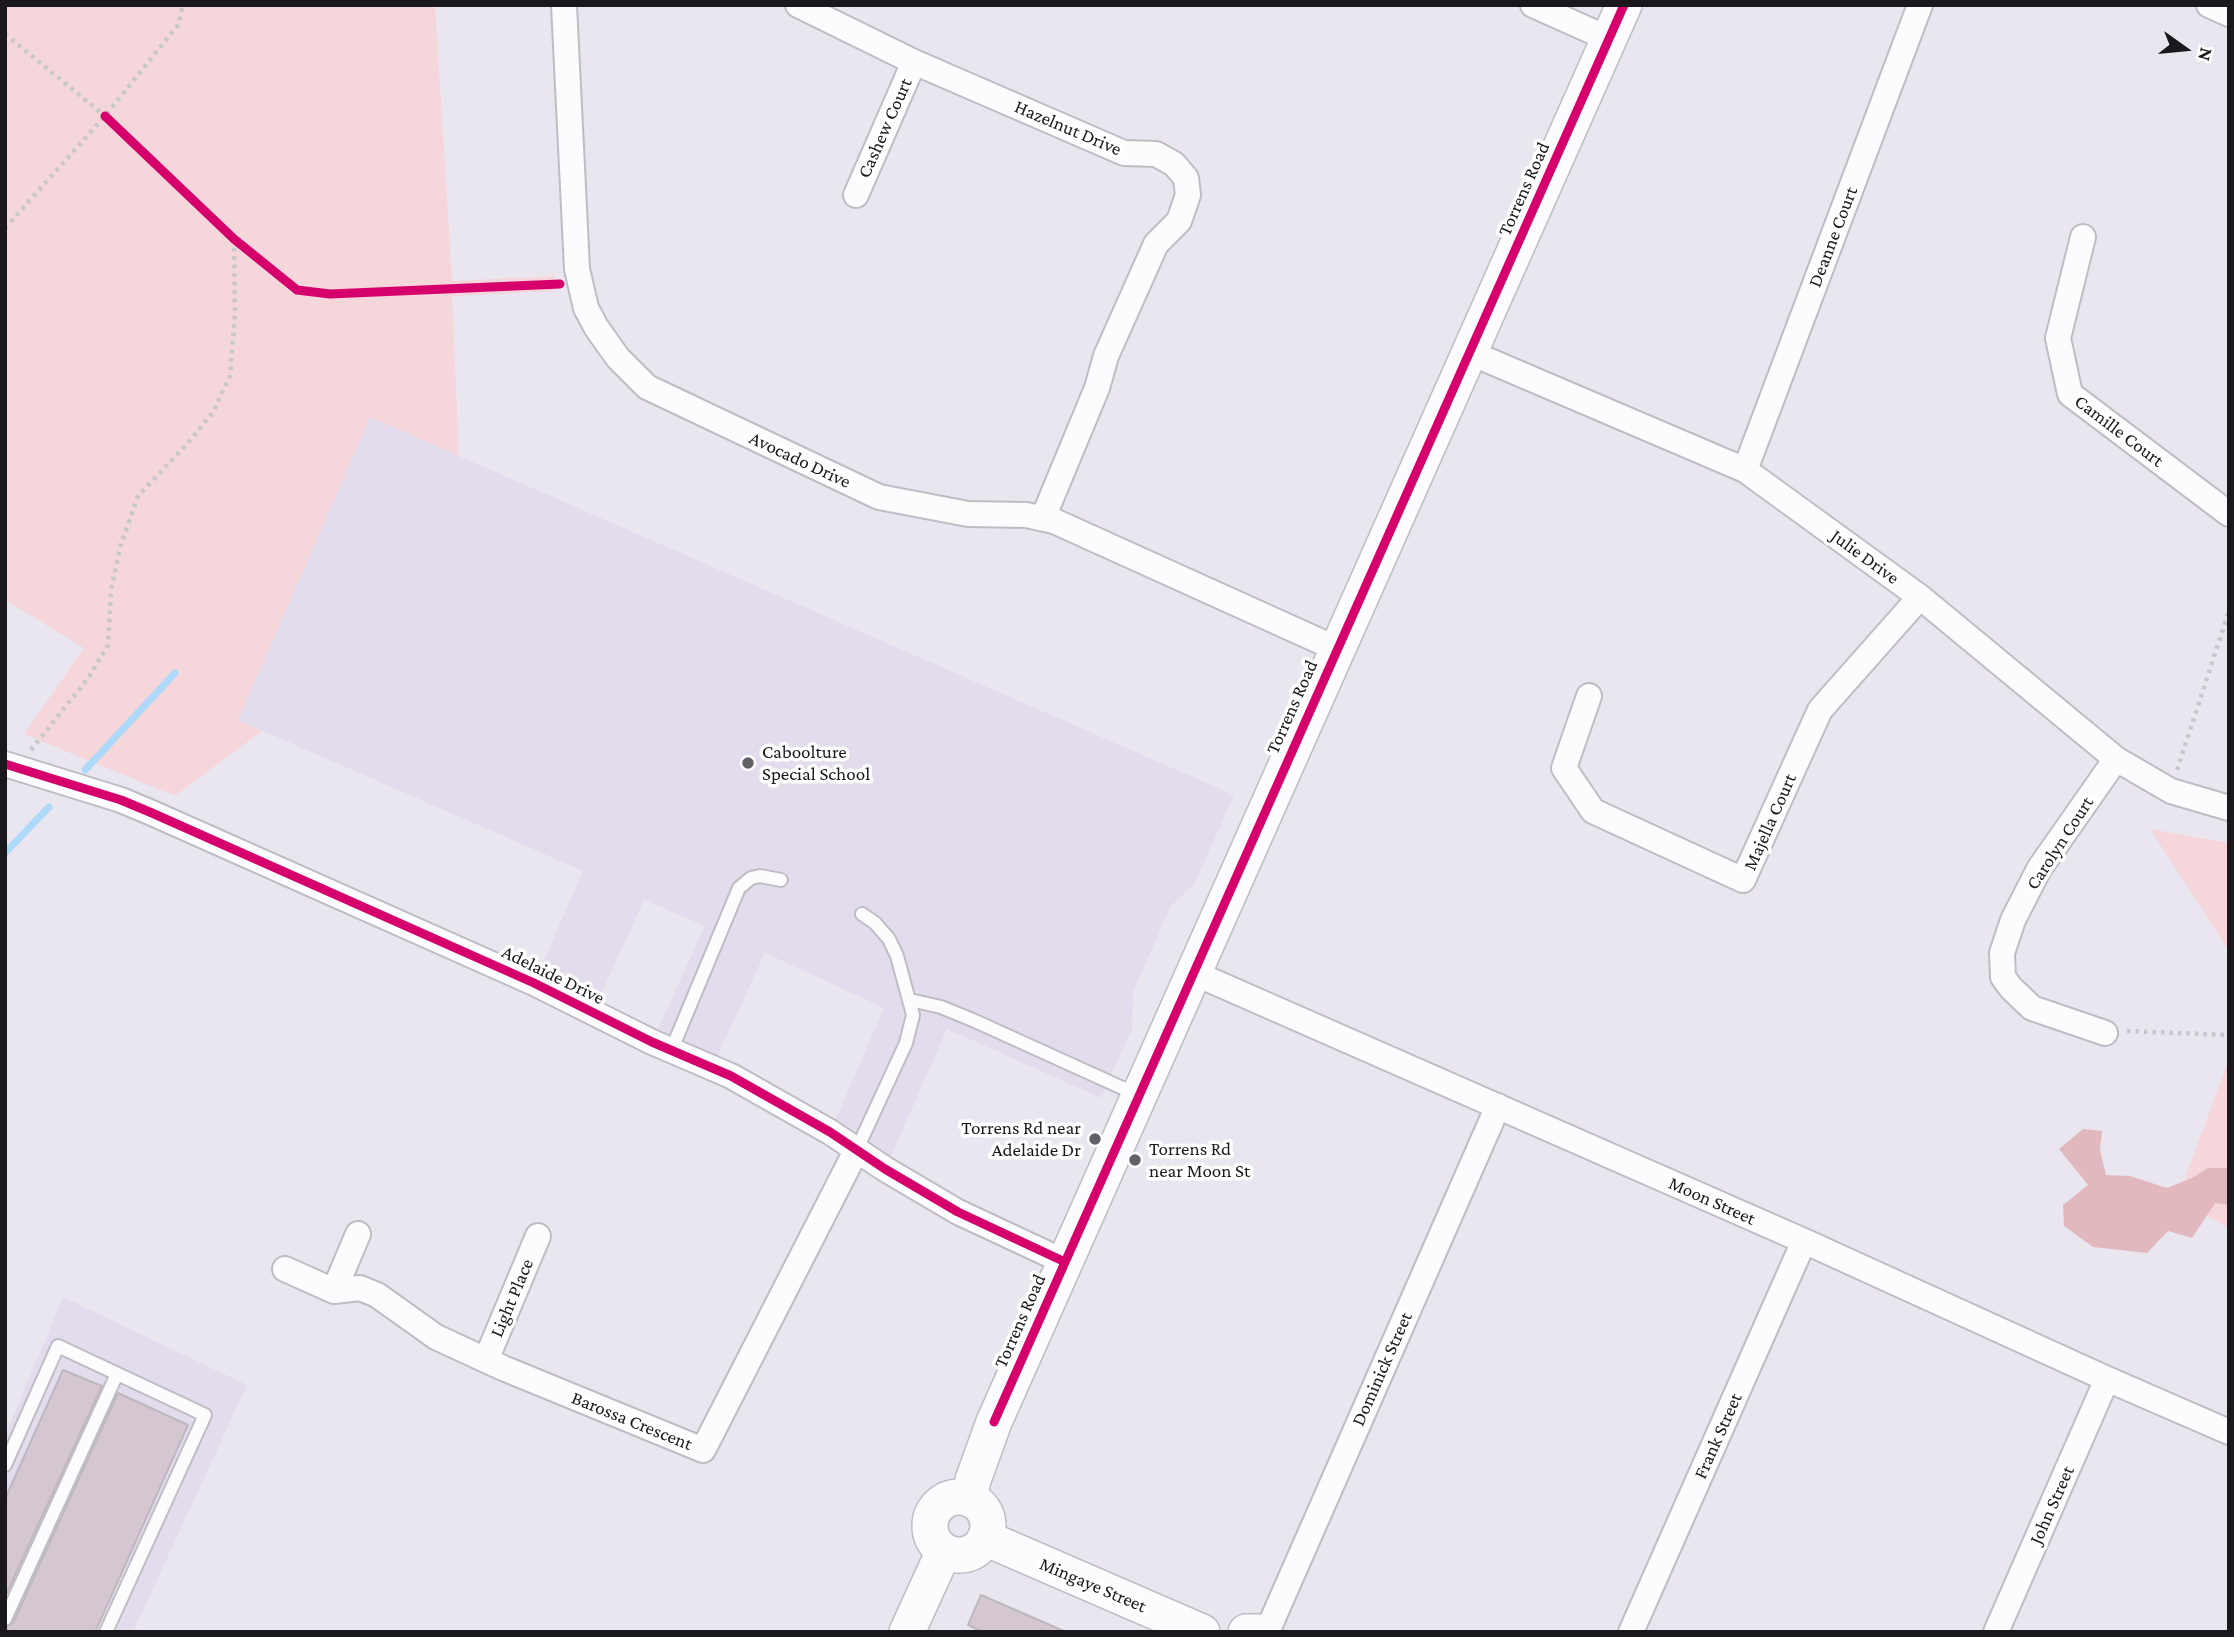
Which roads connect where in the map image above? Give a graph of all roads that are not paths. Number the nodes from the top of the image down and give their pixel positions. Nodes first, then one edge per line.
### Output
1 (564, 5) edge
2 (798, 5) edge
3 (1533, 5) edge
4 (1624, 5) edge
5 (1920, 5) edge
6 (2209, 5) edge
7 (2229, 14) edge
8 (1609, 38) junction
9 (914, 62) junction
10 (856, 195) dead end
11 (2083, 237) dead end
12 (1471, 353) junction
13 (1745, 470) junction
14 (2229, 514) edge
15 (1043, 518) junction
16 (1920, 597) junction
17 (1337, 649) junction
18 (1589, 696) dead end
19 (2116, 759) junction
20 (16, 760) edge
21 (2229, 808) edge
22 (781, 880) dead end
23 (862, 914) dead end
24 (1194, 974) junction
25 (910, 1000) junction
26 (2105, 1033) road end
27 (671, 1051) junction
28 (1139, 1096) junction
29 (1498, 1106) junction
30 (857, 1149) junction
31 (358, 1234) dead end
32 (538, 1236) dead end
33 (1804, 1241) junction
34 (1065, 1262) junction
35 (285, 1269) dead end
36 (334, 1291) junction
37 (486, 1360) junction
38 (117, 1374) junction
39 (2107, 1379) junction
40 (2229, 1432) edge
41 (5, 1465) edge
42 (969, 1499) junction
43 (985, 1538) junction
44 (944, 1551) junction
45 (5, 1619) edge
46 (106, 1632) edge
47 (907, 1632) edge
48 (1202, 1632) edge
49 (1246, 1632) edge
50 (1265, 1632) edge
51 (1631, 1632) edge
52 (1996, 1632) edge

1 - 15 street, Avocado Drive
2 - 9 street, Hazelnut Drive
3 - 8 street
4 - 8 main road, Torrens Road
5 - 13 street, Deanne Court
6 - 7 street
8 - 12 main road, Torrens Road
9 - 10 street, Cashew Court
9 - 15 street, Hazelnut Drive
11 - 14 street, Camille Court
12 - 13 street, Julie Drive
12 - 17 main road, Torrens Road
13 - 16 street, Julie Drive
15 - 17 street, Avocado Drive
16 - 18 street, Majella Court
16 - 19 street, Julie Drive
17 - 24 main road, Torrens Road
19 - 21 street, Julie Drive
19 - 26 street, Carolyn Court
20 - 27 street, Adelaide Drive
22 - 27 lane
23 - 25 lane
24 - 28 main road, Torrens Road
24 - 29 street, Moon Street
25 - 28 lane
25 - 30 lane
27 - 30 street, Adelaide Drive
28 - 34 main road, Torrens Road
29 - 33 street, Moon Street
29 - 50 street, Dominick Street
30 - 34 street, Adelaide Drive
30 - 37 street, Barossa Crescent
31 - 36 street
32 - 37 street, Light Place
33 - 39 street, Moon Street
33 - 51 street, Frank Street
34 - 42 main road, Torrens Road
35 - 36 street, Barossa Crescent
36 - 37 street, Barossa Crescent
38 - 41 lane
38 - 45 lane
38 - 46 lane
39 - 40 street, Moon Street
39 - 52 street, John Street
42 - 43 main road
42 - 44 main road
43 - 44 main road
43 - 48 main road, Mingaye Street
44 - 47 main road
49 - 50 main road

